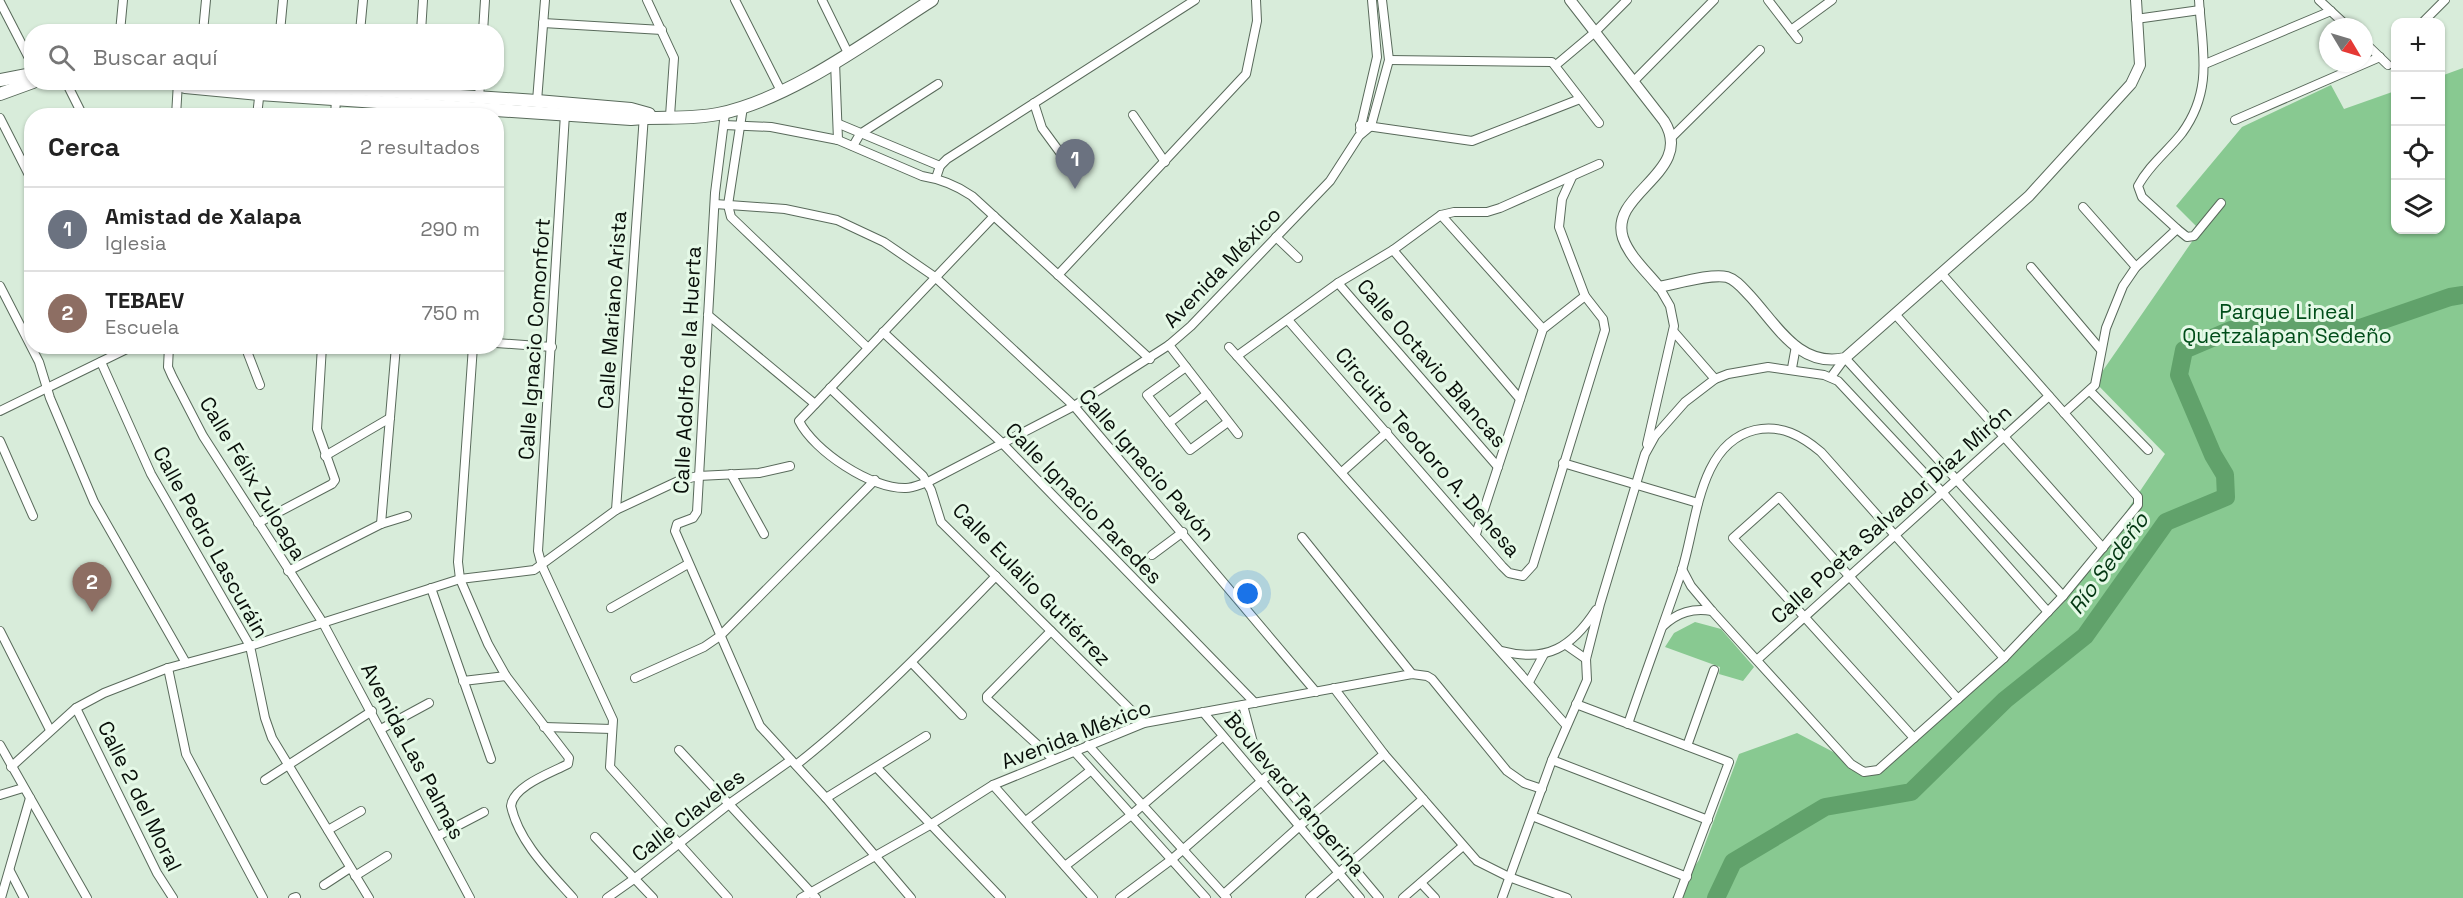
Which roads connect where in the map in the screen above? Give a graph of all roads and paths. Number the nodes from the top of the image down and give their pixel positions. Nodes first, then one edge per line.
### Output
1 (123, 0) edge
2 (206, 0) edge
3 (283, 0) edge
4 (363, 0) edge
5 (423, 0) edge
6 (485, 0) edge
7 (545, 0) edge
8 (647, 0) edge
9 (735, 0) edge
10 (822, 0) edge
11 (932, 0) edge
12 (1195, 0) edge
13 (1256, 0) edge
14 (1372, 0) edge
15 (1382, 0) edge
16 (1570, 0) edge
17 (1627, 0) edge
18 (1714, 0) edge
19 (1768, 0) edge
20 (1832, 0) edge
21 (2136, 0) edge
22 (2199, 0) edge
23 (2319, 0) edge
24 (2445, 0) edge
25 (0, 2) edge
26 (918, 4) edge
27 (2200, 10) junction
28 (2331, 11) junction
29 (2338, 18) edge
30 (2427, 18) edge
31 (2136, 19) junction
32 (543, 22) junction
33 (121, 24) edge
34 (204, 24) edge
35 (281, 24) edge
36 (361, 24) edge
37 (422, 24) edge
38 (484, 24) edge
39 (662, 30) junction
40 (1791, 30) junction
41 (1594, 33) junction
42 (1798, 39) dead end
43 (24, 48) edge
44 (1760, 50) dead end
45 (2373, 50) edge
46 (848, 53) junction
47 (2380, 57) junction
48 (1389, 60) junction
49 (835, 62) junction
50 (2205, 64) junction
51 (1556, 65) junction
52 (2388, 65) dead end
53 (24, 76) edge
54 (0, 80) edge
55 (1633, 82) junction
56 (938, 84) dead end
57 (24, 85) edge
58 (70, 90) edge
59 (177, 90) edge
60 (260, 90) edge
61 (268, 90) edge
62 (375, 90) edge
63 (483, 90) edge
64 (781, 91) junction
65 (0, 94) edge
66 (336, 99) junction
67 (416, 99) edge
68 (1580, 99) junction
69 (537, 102) junction
70 (1034, 103) junction
71 (488, 106) edge
72 (742, 107) junction
73 (79, 108) edge
74 (176, 108) edge
75 (258, 108) edge
76 (335, 108) edge
77 (565, 114) junction
78 (648, 115) junction
79 (1133, 115) dead end
80 (670, 116) junction
81 (0, 118) edge
82 (724, 119) junction
83 (2235, 120) dead end
84 (1599, 123) dead end
85 (839, 124) junction
86 (1360, 124) junction
87 (739, 125) junction
88 (1371, 126) junction
89 (860, 134) junction
90 (1359, 136) junction
91 (1672, 137) junction
92 (838, 140) junction
93 (853, 146) junction
94 (1067, 162) dead end
95 (1165, 162) junction
96 (1599, 164) dead end
97 (24, 165) edge
98 (940, 166) junction
99 (1572, 177) junction
100 (936, 178) junction
101 (2221, 203) dead end
102 (715, 204) junction
103 (728, 205) junction
104 (2083, 207) dead end
105 (1441, 215) junction
106 (993, 216) junction
107 (2177, 229) junction
108 (1276, 237) junction
109 (1393, 249) junction
110 (1298, 258) dead end
111 (2031, 267) dead end
112 (2136, 267) junction
113 (1941, 273) junction
114 (1058, 274) junction
115 (935, 278) junction
116 (1338, 284) junction
117 (0, 286) edge
118 (1659, 287) junction
119 (1585, 296) junction
120 (1895, 314) junction
121 (708, 315) junction
122 (1288, 320) junction
123 (1543, 329) junction
124 (884, 332) junction
125 (1674, 332) junction
126 (24, 333) edge
127 (504, 344) edge
128 (1169, 345) junction
129 (1796, 346) junction
130 (552, 347) junction
131 (1229, 347) dead end
132 (868, 348) junction
133 (2101, 350) junction
134 (35, 354) edge
135 (112, 354) edge
136 (169, 354) edge
137 (248, 354) edge
138 (322, 354) edge
139 (395, 354) edge
140 (472, 354) edge
141 (1238, 356) junction
142 (1845, 358) junction
143 (1150, 359) junction
144 (101, 362) junction
145 (1186, 367) junction
146 (1792, 368) junction
147 (1831, 377) junction
148 (1715, 379) junction
149 (260, 385) dead end
150 (47, 387) junction
151 (830, 388) junction
152 (2091, 392) junction
153 (1207, 394) junction
154 (2049, 396) junction
155 (1520, 399) junction
156 (815, 404) junction
157 (1074, 406) junction
158 (0, 411) edge
159 (2064, 413) junction
160 (390, 418) junction
161 (1228, 422) junction
162 (1169, 423) junction
163 (1387, 432) junction
164 (1238, 434) dead end
165 (2004, 437) junction
166 (0, 441) edge
167 (1002, 443) junction
168 (2148, 450) dead end
169 (1645, 454) junction
170 (326, 456) junction
171 (1563, 463) junction
172 (790, 466) dead end
173 (1498, 467) junction
174 (1342, 472) junction
175 (731, 474) junction
176 (698, 476) junction
177 (875, 480) junction
178 (1956, 480) junction
179 (928, 482) junction
180 (1636, 484) junction
181 (1942, 492) junction
182 (1698, 503) junction
183 (616, 510) junction
184 (33, 516) dead end
185 (407, 516) dead end
186 (258, 523) junction
187 (381, 524) junction
188 (1182, 532) junction
189 (764, 534) dead end
190 (1476, 534) junction
191 (1896, 534) junction
192 (1302, 537) dead end
193 (2103, 548) junction
194 (1152, 555) dead end
195 (688, 564) junction
196 (542, 566) junction
197 (1682, 569) junction
198 (288, 571) junction
199 (1849, 575) junction
200 (996, 576) junction
201 (460, 579) junction
202 (431, 588) junction
203 (2063, 596) junction
204 (1600, 604) junction
205 (611, 608) dead end
206 (1712, 610) junction
207 (2048, 612) junction
208 (1805, 616) junction
209 (323, 623) junction
210 (1662, 627) junction
211 (0, 631) edge
212 (1052, 631) junction
213 (720, 636) junction
214 (1566, 645) junction
215 (250, 646) junction
216 (1502, 651) junction
217 (1544, 654) junction
218 (2004, 658) junction
219 (1586, 659) junction
220 (1758, 659) junction
221 (186, 663) junction
222 (912, 663) junction
223 (168, 668) junction
224 (1714, 670) dead end
225 (1413, 674) junction
226 (506, 676) junction
227 (635, 678) dead end
228 (463, 681) junction
229 (1529, 682) junction
230 (1334, 688) junction
231 (1316, 692) junction
232 (1958, 699) junction
233 (429, 703) dead end
234 (1255, 703) junction
235 (1576, 704) junction
236 (1243, 705) junction
237 (76, 708) junction
238 (372, 711) junction
239 (1203, 712) junction
240 (962, 715) dead end
241 (1144, 723) junction
242 (1628, 724) junction
243 (1566, 725) junction
244 (544, 727) junction
245 (381, 729) junction
246 (612, 729) junction
247 (50, 730) junction
248 (926, 736) dead end
249 (1222, 737) junction
250 (1914, 738) junction
251 (0, 745) edge
252 (1088, 746) junction
253 (1687, 746) junction
254 (679, 750) dead end
255 (1074, 751) junction
256 (1384, 754) junction
257 (491, 759) dead end
258 (1053, 759) junction
259 (1552, 760) junction
260 (793, 763) junction
261 (289, 764) junction
262 (11, 767) junction
263 (877, 768) junction
264 (1089, 771) junction
265 (1273, 771) junction
266 (265, 780) dead end
267 (1260, 782) junction
268 (993, 785) junction
269 (24, 788) junction
270 (1542, 789) junction
271 (0, 795) edge
272 (30, 798) junction
273 (826, 798) junction
274 (1423, 799) junction
275 (729, 804) junction
276 (1141, 806) junction
277 (361, 811) dead end
278 (484, 812) dead end
279 (1312, 815) junction
280 (1130, 816) junction
281 (1532, 816) junction
282 (1708, 820) junction
283 (1026, 821) junction
284 (930, 825) junction
285 (1300, 827) junction
286 (328, 830) junction
287 (438, 836) junction
288 (596, 837) dead end
289 (679, 844) junction
290 (1463, 846) junction
291 (1183, 850) junction
292 (387, 856) dead end
293 (874, 856) junction
294 (1172, 860) junction
295 (1351, 863) junction
296 (1065, 866) junction
297 (10, 871) junction
298 (353, 872) junction
299 (1339, 873) junction
300 (1509, 877) junction
301 (1687, 877) junction
302 (634, 879) junction
303 (1421, 883) junction
304 (324, 885) dead end
305 (813, 895) edge
306 (1225, 896) edge
307 (1, 898) edge
308 (24, 898) edge
309 (87, 898) edge
310 (173, 898) edge
311 (263, 898) edge
312 (369, 898) edge
313 (470, 898) edge
314 (573, 898) edge
315 (607, 898) edge
316 (652, 898) edge
317 (728, 898) edge
318 (801, 898) edge
319 (911, 898) edge
320 (1001, 898) edge
321 (1093, 898) edge
322 (1120, 898) edge
323 (1206, 898) edge
324 (1310, 898) edge
325 (1360, 898) edge
326 (1379, 898) edge
327 (1403, 898) edge
328 (1436, 898) edge
329 (1502, 898) edge
330 (1567, 898) edge
331 (1678, 898) edge

1 - 33 street
2 - 34 street
3 - 35 street
4 - 36 street
5 - 37 street
6 - 38 street
7 - 32 street
8 - 39 street
9 - 64 street
10 - 46 street
11 - 26 main road
12 - 70 street
13 - 95 street
14 - 86 street, Avenida México
15 - 48 street
16 - 41 street
17 - 41 street
18 - 55 street
19 - 40 street
20 - 40 street
21 - 31 street
22 - 27 street
23 - 28 street
24 - 30 street
25 - 43 street
26 - 46 main road
27 - 31 street
27 - 50 street
28 - 29 street
28 - 50 street
31 - 113 street
32 - 39 street
32 - 69 street
39 - 80 street
40 - 42 street
41 - 51 street
41 - 55 street
44 - 91 street
45 - 47 street
46 - 49 main road
47 - 52 street
47 - 83 street
48 - 51 street
48 - 88 street
49 - 64 main road
49 - 85 street
50 - 107 street
51 - 68 street
53 - 54 main road
55 - 91 street
56 - 89 street
57 - 65 main road
58 - 73 street
59 - 74 street
60 - 75 street
61 - 66 main road
62 - 67 main road
63 - 71 street
64 - 72 main road
66 - 67 main road
66 - 76 street
67 - 71 main road
68 - 84 street
68 - 88 street
69 - 71 main road
69 - 78 main road
70 - 94 street
70 - 98 street
71 - 77 main road
72 - 82 main road
72 - 87 street
77 - 78 main road
77 - 130 street, Calle Ignacio Comonfort
78 - 80 main road
78 - 183 street, Calle Mariano Arista
79 - 95 street
80 - 82 main road
81 - 97 street
82 - 87 street
82 - 102 street, Calle Adolfo de la Huerta
85 - 89 street
85 - 92 street
86 - 88 street
86 - 90 street, Avenida México
87 - 92 street
87 - 103 street
88 - 90 street, Avenida México
89 - 93 street
89 - 98 street
90 - 108 street, Avenida México
91 - 118 street
92 - 93 street
93 - 100 street
95 - 114 street
96 - 99 street
98 - 100 street
99 - 105 street
99 - 119 street, Circuito Teodoro A. Dehesa
100 - 106 street
101 - 107 street
102 - 103 street, Calle Ignacio Pavón
102 - 121 street, Calle Adolfo de la Huerta
103 - 115 street, Calle Ignacio Pavón
103 - 132 street
104 - 112 street
105 - 109 street
105 - 123 street
106 - 114 street
106 - 115 street
107 - 112 street
108 - 110 street
108 - 128 street, Avenida México
109 - 116 street
109 - 155 street
111 - 133 street
112 - 133 street
113 - 120 street
113 - 154 street
114 - 143 street
115 - 124 street
115 - 157 street, Calle Ignacio Pavón
116 - 122 street
116 - 173 street, Calle Octavio Blancas
117 - 126 street
118 - 125 street
118 - 129 street
119 - 123 street
119 - 171 street, Circuito Teodoro A. Dehesa
120 - 142 street
120 - 165 street
121 - 156 street
121 - 176 street, Calle Adolfo de la Huerta
122 - 141 street
122 - 163 street, Circuito Teodoro A. Dehesa
123 - 155 street
124 - 132 street
124 - 167 street, Calle Ignacio Paredes
125 - 148 street
125 - 169 street
127 - 130 street
128 - 143 street, Avenida México
128 - 145 street
129 - 142 street
129 - 146 street
130 - 196 street, Calle Ignacio Comonfort
131 - 141 street
132 - 151 street
133 - 152 street
134 - 150 street
135 - 144 street
136 - 186 street, Calle Félix Zuloaga
137 - 149 street
138 - 170 street
139 - 160 street
140 - 201 street
141 - 174 street
142 - 147 street
142 - 178 street
143 - 157 street, Avenida México
144 - 150 street
144 - 215 street, Calle Pedro Lascuráin
145 - 153 street
145 - 162 street
146 - 147 street
146 - 148 street
147 - 181 street
148 - 169 street
150 - 158 street
150 - 221 street
151 - 156 street
151 - 179 street, Calle Eulalio Gutiérrez
152 - 159 street
152 - 168 street
153 - 161 street
153 - 162 street
154 - 159 street
154 - 165 street, Calle Poeta Salvador Díaz Mirón
155 - 173 street
156 - 177 street, Avenida México
157 - 167 street, Avenida México
157 - 188 street, Calle Ignacio Pavón
159 - 193 street
160 - 170 street
160 - 187 street
161 - 162 street
161 - 164 street
163 - 174 street
163 - 190 street, Circuito Teodoro A. Dehesa
165 - 178 street, Calle Poeta Salvador Díaz Mirón
165 - 193 street
166 - 184 street
167 - 179 street, Avenida México
167 - 234 street, Calle Ignacio Paredes
169 - 180 street
170 - 186 street
171 - 180 street
171 - 190 street, Circuito Teodoro A. Dehesa
172 - 175 street
173 - 190 street
174 - 216 street
175 - 176 street
175 - 189 street
176 - 183 street
176 - 195 street, Calle Adolfo de la Huerta
177 - 179 street, Avenida México
177 - 213 street
178 - 181 street, Calle Poeta Salvador Díaz Mirón
178 - 203 street
179 - 200 street, Calle Eulalio Gutiérrez
180 - 182 street
180 - 204 street
181 - 191 street, Calle Poeta Salvador Díaz Mirón
181 - 207 street
182 - 191 street
182 - 197 street
183 - 196 street
185 - 187 street
186 - 198 street, Calle Félix Zuloaga
187 - 198 street
188 - 194 street
188 - 231 street, Calle Ignacio Pavón
191 - 199 street, Calle Poeta Salvador Díaz Mirón
191 - 218 street
192 - 225 street
193 - 203 street
195 - 205 street
195 - 213 street, Calle Adolfo de la Huerta
196 - 201 street
196 - 246 street, Calle Ignacio Comonfort
197 - 206 street
197 - 210 street
198 - 209 street, Calle Félix Zuloaga
199 - 208 street, Calle Poeta Salvador Díaz Mirón
199 - 208 street
199 - 232 street
200 - 212 street, Calle Eulalio Gutiérrez
200 - 222 street, Calle Claveles
201 - 202 street
201 - 226 street
202 - 209 street
202 - 228 street
203 - 207 street
204 - 214 street
204 - 219 street
206 - 210 street
206 - 220 street
207 - 218 street
208 - 220 street, Calle Poeta Salvador Díaz Mirón
208 - 250 street
209 - 215 street
209 - 238 street, Avenida Las Palmas
210 - 242 street
211 - 247 street
212 - 241 street, Calle Eulalio Gutiérrez
212 - 258 street
213 - 227 street
213 - 260 street, Calle Adolfo de la Huerta
214 - 217 street
214 - 219 street
215 - 221 street
215 - 261 street, Calle Pedro Lascuráin
216 - 217 street
216 - 229 street
217 - 229 street
218 - 232 street
219 - 235 street
220 - 250 street
221 - 223 street
222 - 240 street
222 - 260 street, Calle Claveles
223 - 237 street
223 - 311 street
224 - 253 street
225 - 230 street, Avenida México
225 - 270 street, Avenida México
226 - 228 street
226 - 244 street
228 - 257 street
229 - 243 street
230 - 231 street, Avenida México
230 - 256 street
231 - 234 street, Avenida México
232 - 250 street
233 - 245 street
234 - 236 street, Avenida México
235 - 242 street
235 - 243 street
236 - 239 street, Avenida México
236 - 265 street, Boulevard Tangerina
237 - 247 street
237 - 310 street, Calle 2 del Moral
238 - 245 street, Avenida Las Palmas
238 - 261 street
239 - 241 street, Avenida México
239 - 249 street, Boulevard Tangerina
241 - 252 street, Avenida México
242 - 253 street
243 - 259 street
244 - 246 street
244 - 314 street
245 - 287 street, Avenida Las Palmas
246 - 289 street, Calle Ignacio Comonfort
247 - 262 street
248 - 263 street
249 - 267 street, Boulevard Tangerina
249 - 276 street
251 - 262 street
252 - 255 street, Avenida México
252 - 276 street
253 - 282 street
254 - 275 street
255 - 258 street, Avenida México
255 - 264 street
256 - 274 street
256 - 279 street
258 - 268 street, Avenida México
259 - 270 street
259 - 282 street
260 - 273 street, Calle Adolfo de la Huerta
260 - 275 street, Calle Claveles
261 - 266 street
261 - 286 street, Calle Pedro Lascuráin
262 - 269 street
263 - 273 street
263 - 284 street
264 - 280 street
264 - 283 street
265 - 267 street
265 - 279 street, Boulevard Tangerina
267 - 285 street, Boulevard Tangerina
267 - 291 street
268 - 283 street
268 - 284 street, Avenida México
269 - 271 street
269 - 272 street
270 - 281 street
272 - 297 street
272 - 309 street
273 - 293 street, Calle Adolfo de la Huerta
274 - 290 street
274 - 295 street
275 - 289 street, Calle Claveles
275 - 305 street
276 - 280 street
276 - 291 street
277 - 286 street
278 - 287 street
279 - 285 street
279 - 295 street, Boulevard Tangerina
280 - 294 street
280 - 296 street
281 - 300 street
281 - 301 street
282 - 301 street
283 - 296 street
284 - 293 street, Avenida México
284 - 320 street
285 - 299 street, Boulevard Tangerina
285 - 306 street
286 - 298 street, Calle Pedro Lascuráin
287 - 313 street, Avenida Las Palmas
288 - 302 street
289 - 302 street, Calle Claveles
289 - 317 street, Calle Ignacio Comonfort
290 - 300 street
290 - 303 street
291 - 294 street
291 - 306 street
292 - 298 street
293 - 305 street, Avenida México
293 - 319 street, Calle Adolfo de la Huerta
294 - 322 street
294 - 323 street
295 - 299 street
295 - 326 street, Boulevard Tangerina
296 - 321 street
297 - 307 street
297 - 308 street
298 - 304 street
298 - 312 street, Calle Pedro Lascuráin
299 - 324 street
299 - 325 street, Boulevard Tangerina
300 - 329 street
300 - 330 street
301 - 331 street
302 - 315 street, Calle Claveles
302 - 316 street
303 - 327 street
303 - 328 street
305 - 318 street, Avenida México

